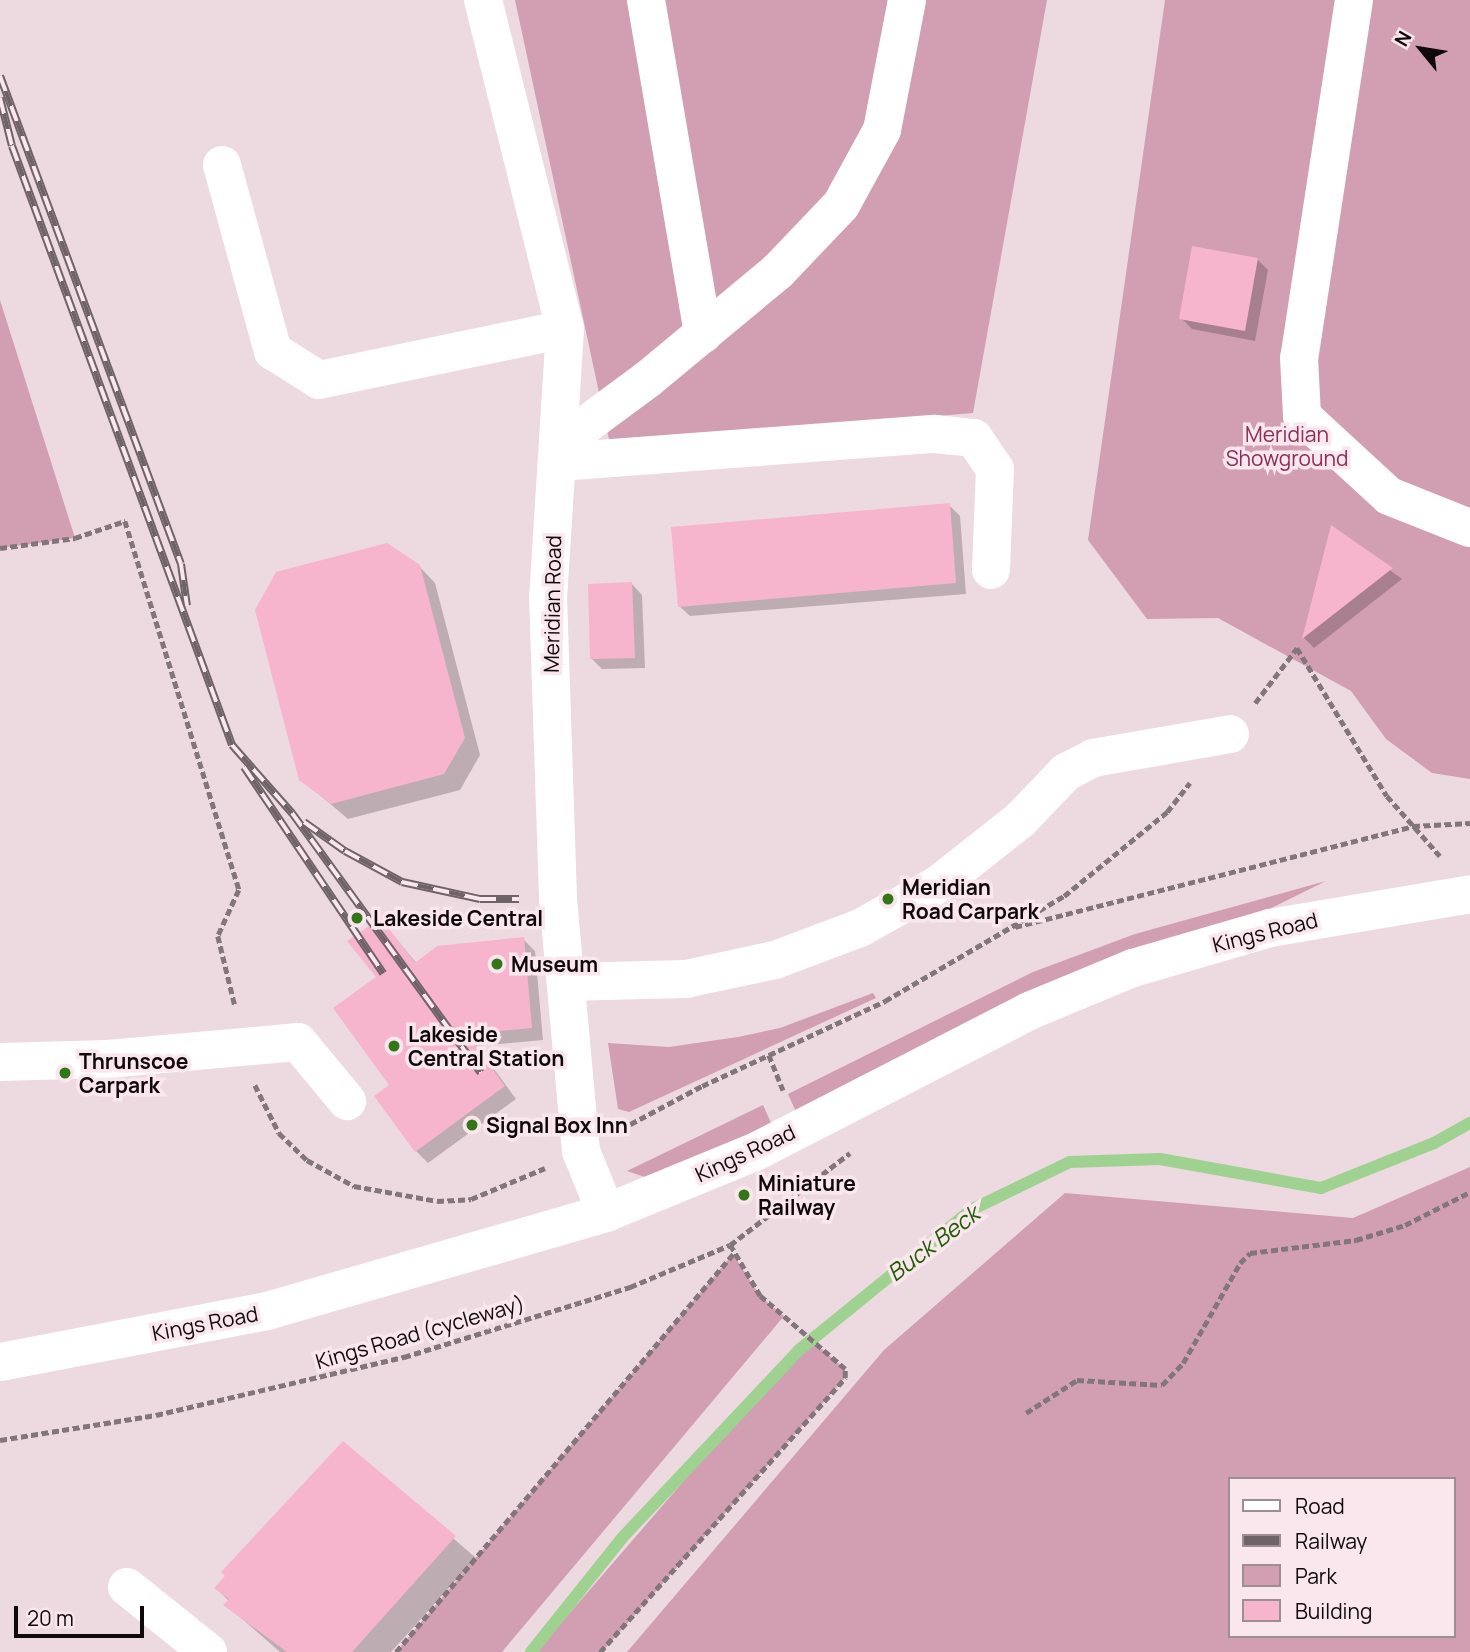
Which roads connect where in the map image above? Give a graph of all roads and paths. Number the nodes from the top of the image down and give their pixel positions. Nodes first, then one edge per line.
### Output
1 (483, 0) edge
2 (646, 0) edge
3 (907, 0) edge
4 (1354, 0) edge
5 (222, 164) dead end
6 (565, 328) junction
7 (703, 334) junction
8 (560, 453) junction
9 (1470, 528) edge
10 (0, 548) edge
11 (991, 570) dead end
12 (1297, 648) dead end
13 (1230, 734) dead end
14 (1470, 823) edge
15 (1413, 826) junction
16 (1446, 863) dead end
17 (1470, 894) edge
18 (1007, 929) dead end
19 (566, 982) junction
20 (245, 1047) junction
21 (0, 1062) edge
22 (347, 1101) dead end
23 (857, 1147) dead end
24 (1470, 1192) edge
25 (606, 1213) junction
26 (730, 1245) junction
27 (733, 1254) junction
28 (0, 1362) edge
29 (1026, 1413) dead end
30 (0, 1440) edge
31 (127, 1587) dead end
32 (208, 1652) edge
33 (396, 1652) edge
34 (600, 1652) edge

1 - 6 street, Meridian Road
2 - 7 street
3 - 7 street
4 - 9 street
5 - 6 street
6 - 8 street, Meridian Road
7 - 8 street
8 - 11 street
8 - 19 street, Meridian Road
10 - 20 path
12 - 15 path
13 - 19 street
14 - 15 path
15 - 16 path
15 - 18 path
17 - 25 street, Kings Road
19 - 25 street, Meridian Road
20 - 21 street
20 - 22 street
23 - 26 path, Kings Road (cycleway)
24 - 29 path
25 - 28 street, Kings Road
26 - 27 path
26 - 30 path, Kings Road (cycleway)
27 - 33 path
27 - 34 path
31 - 32 street

